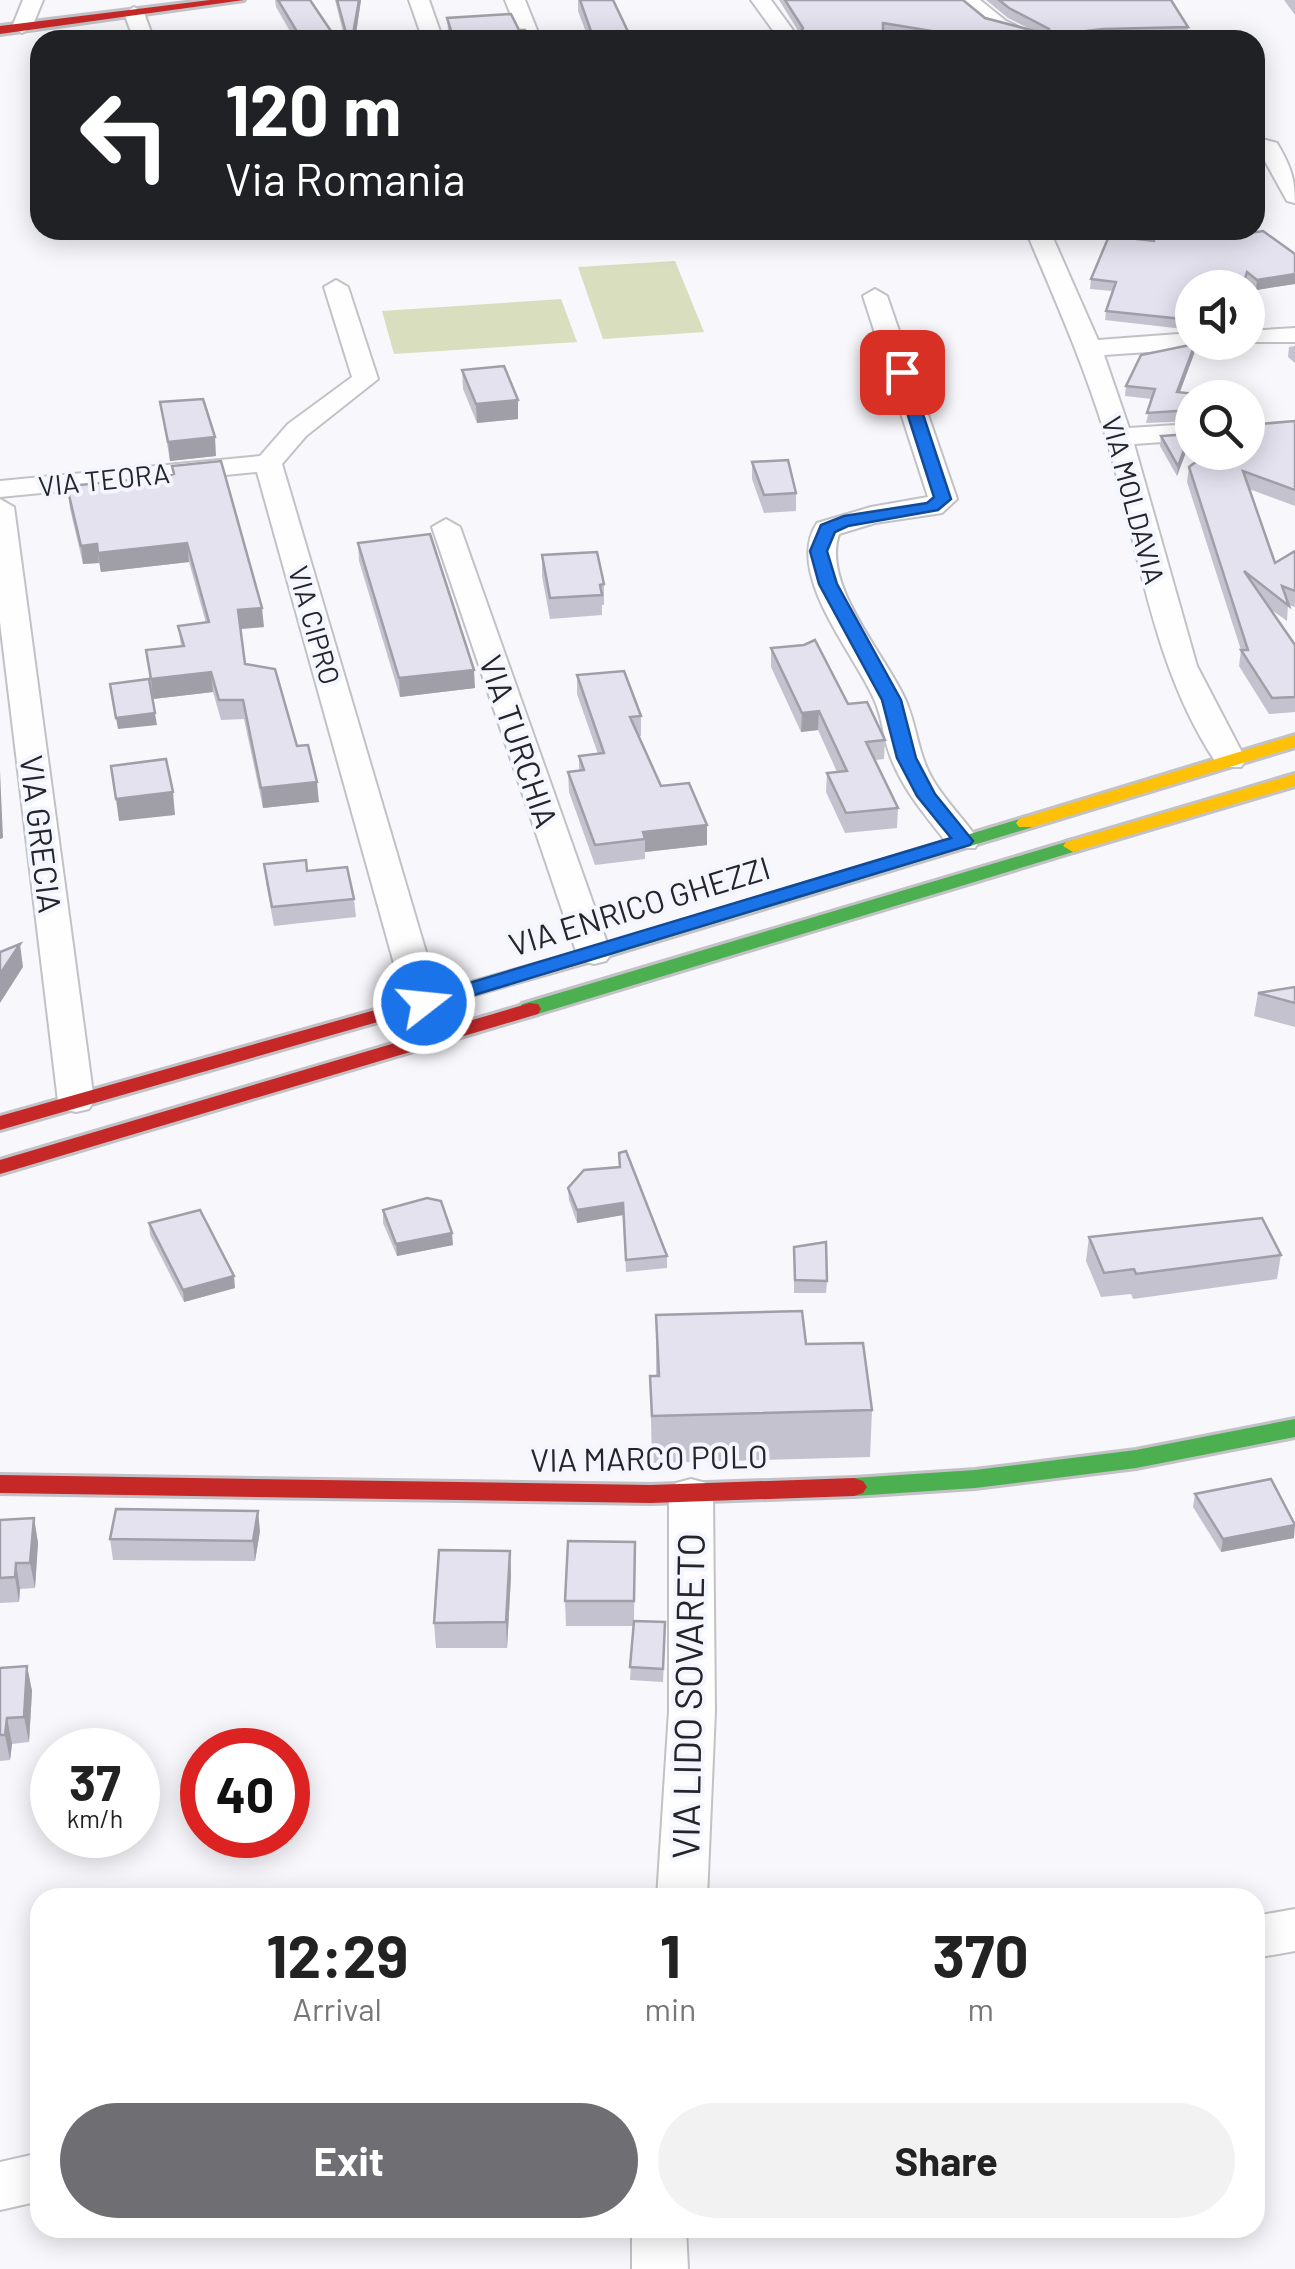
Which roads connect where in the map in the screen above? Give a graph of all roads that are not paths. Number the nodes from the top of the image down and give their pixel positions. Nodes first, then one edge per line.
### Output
1 (32, 0) edge
2 (238, 0) edge
3 (419, 0) edge
4 (515, 0) edge
5 (761, 0) edge
6 (968, 0) edge
7 (134, 13) junction
8 (11, 28) edge
9 (140, 30) edge
10 (430, 30) edge
11 (528, 30) edge
12 (783, 30) edge
13 (1011, 30) edge
14 (1265, 147) edge
15 (1295, 196) edge
16 (1042, 240) edge
17 (336, 287) dead end
18 (875, 296) dead end
19 (1295, 335) edge
20 (1265, 337) edge
21 (1175, 343) edge
22 (1088, 348) junction
23 (1175, 433) edge
24 (1120, 437) junction
25 (268, 463) junction
26 (0, 489) edge
27 (0, 508) edge
28 (446, 527) dead end
29 (4, 571) edge
30 (1295, 741) edge
31 (1230, 760) junction
32 (1295, 780) edge
33 (963, 841) junction
34 (594, 954) junction
35 (424, 1003) junction
36 (76, 1102) junction
37 (0, 1123) edge
38 (0, 1167) edge
39 (1295, 1428) edge
40 (0, 1484) edge
41 (691, 1494) junction
42 (683, 1888) edge
43 (1295, 1930) edge
44 (1265, 1935) edge
45 (30, 2179) edge
46 (0, 2186) edge
47 (660, 2238) edge
48 (660, 2269) edge

1 - 8 street
2 - 7 street
3 - 10 street
4 - 11 street
5 - 12 street
6 - 13 street
7 - 8 street
7 - 9 street
14 - 15 street
16 - 22 street, VIA MOLDAVIA
17 - 25 street
18 - 33 street
19 - 20 street
21 - 22 street
22 - 24 street, VIA MOLDAVIA
23 - 24 street
24 - 31 street, VIA MOLDAVIA
25 - 26 street, VIA TEORA
25 - 35 street, VIA CIPRO
27 - 29 street, VIA GRECIA
28 - 34 street, VIA TURCHIA
29 - 36 street, VIA GRECIA
30 - 31 street, VIA ENRICO GHEZZI
31 - 33 street, VIA ENRICO GHEZZI
32 - 38 street
33 - 34 street, VIA ENRICO GHEZZI
34 - 35 street, VIA ENRICO GHEZZI
35 - 36 street, VIA ENRICO GHEZZI
36 - 37 street, VIA ENRICO GHEZZI
39 - 41 street, VIA MARCO POLO
40 - 41 street, VIA MARCO POLO
41 - 42 street, VIA LIDO SOVARETO
43 - 44 street
45 - 46 street
47 - 48 street

